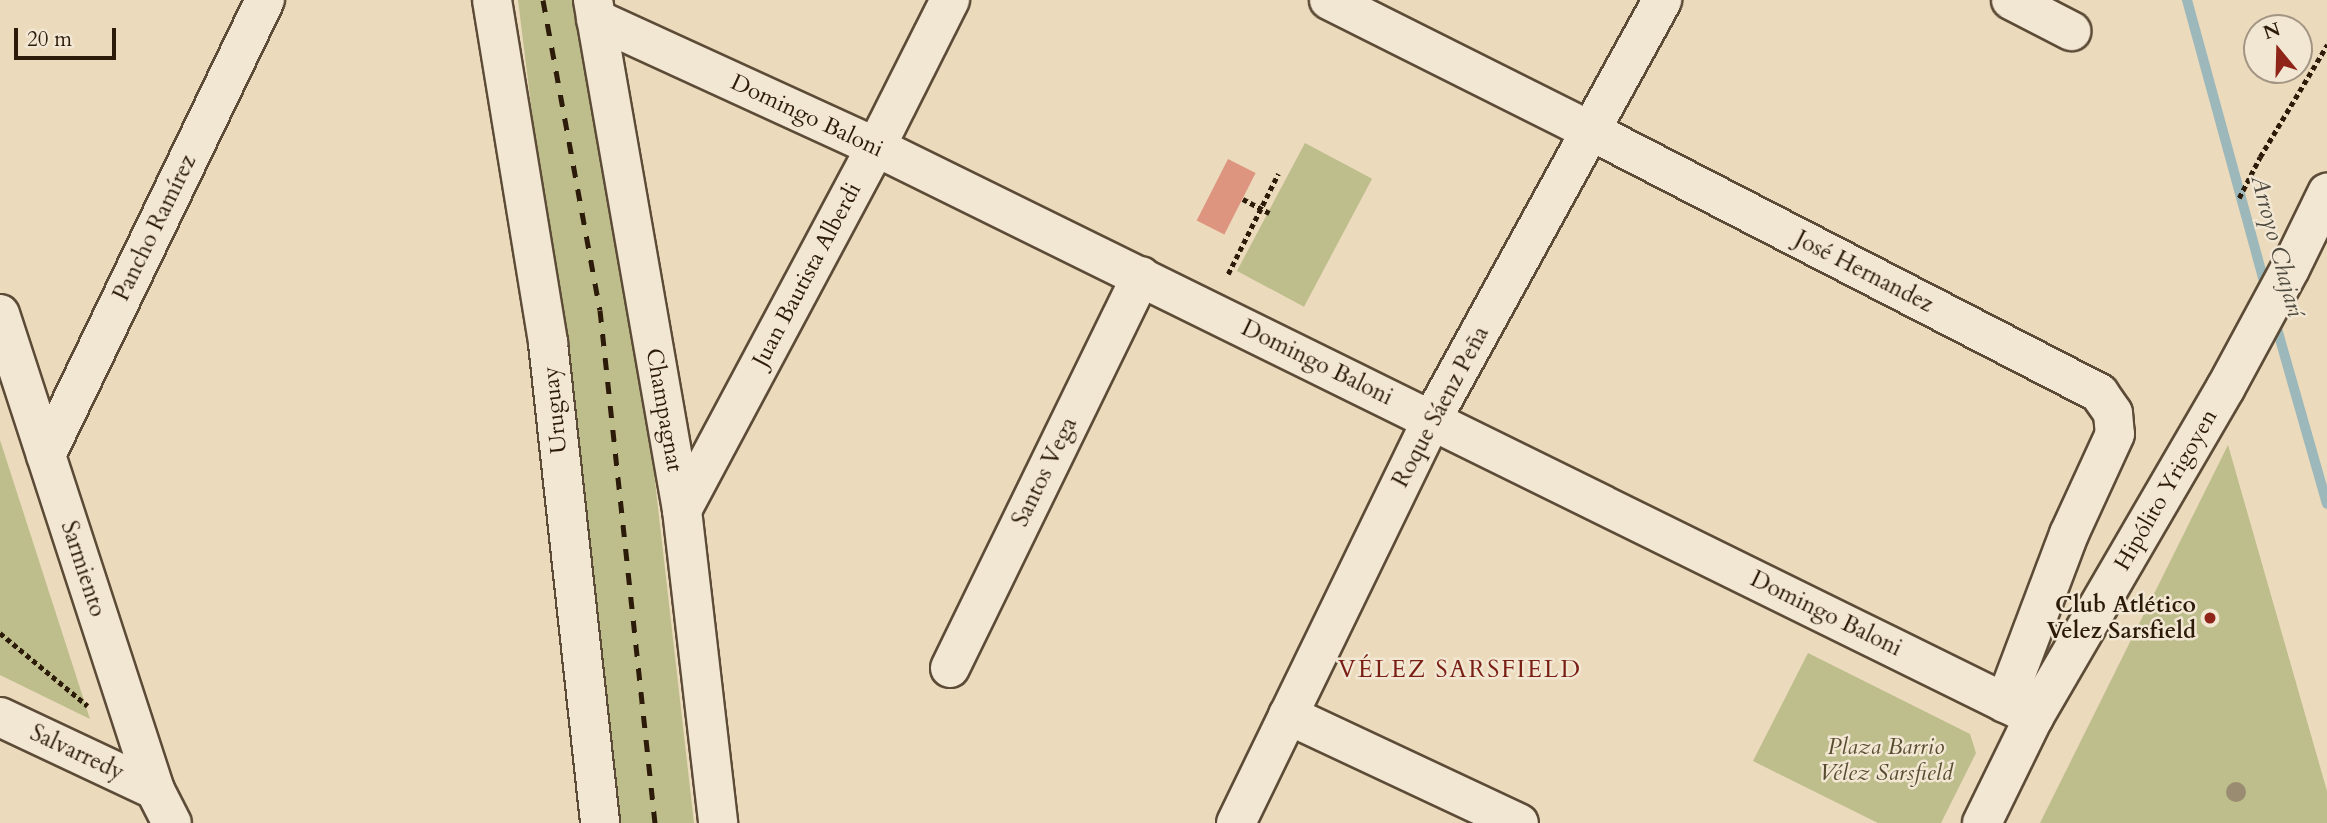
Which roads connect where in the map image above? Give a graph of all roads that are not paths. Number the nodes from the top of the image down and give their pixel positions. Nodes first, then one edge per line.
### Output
1 (265, 0) edge
2 (492, 0) edge
3 (950, 0) edge
4 (1329, 0) edge
5 (1662, 0) edge
6 (2011, 0) edge
7 (595, 9) edge
8 (2071, 31) dead end
9 (1591, 131) junction
10 (876, 147) junction
11 (2327, 193) edge
12 (1141, 276) junction
13 (0, 314) edge
14 (1432, 419) junction
15 (46, 455) junction
16 (681, 510) junction
17 (950, 668) dead end
18 (2019, 710) junction
19 (1288, 716) junction
20 (0, 717) edge
21 (155, 790) junction
22 (172, 823) edge
23 (600, 823) edge
24 (718, 823) edge
25 (1236, 823) edge
26 (1519, 823) edge
27 (1982, 823) edge

1 - 15 street, Pancho Ramírez
2 - 23 street, Uruguay
3 - 10 street, Juan Bautista Alberdi
4 - 9 street, José Hernandez
5 - 9 street, Roque Sáenz Peña
6 - 8 street
7 - 10 street, Domingo Baloni
7 - 16 street, Champagnat
9 - 14 street, Roque Sáenz Peña
9 - 18 street, José Hernandez
10 - 12 street, Domingo Baloni
10 - 16 street, Juan Bautista Alberdi
11 - 18 street, Hipólito Yrigoyen
12 - 14 street, Domingo Baloni
12 - 17 street, Santos Vega
13 - 15 street, Sarmiento
14 - 18 street, Domingo Baloni
14 - 19 street, Roque Sáenz Peña
15 - 21 street, Sarmiento
16 - 24 street, Champagnat
18 - 27 street, Hipólito Yrigoyen
19 - 25 street, Roque Sáenz Peña
19 - 26 street
20 - 21 street, Salvarredy
21 - 22 street, Sarmiento

